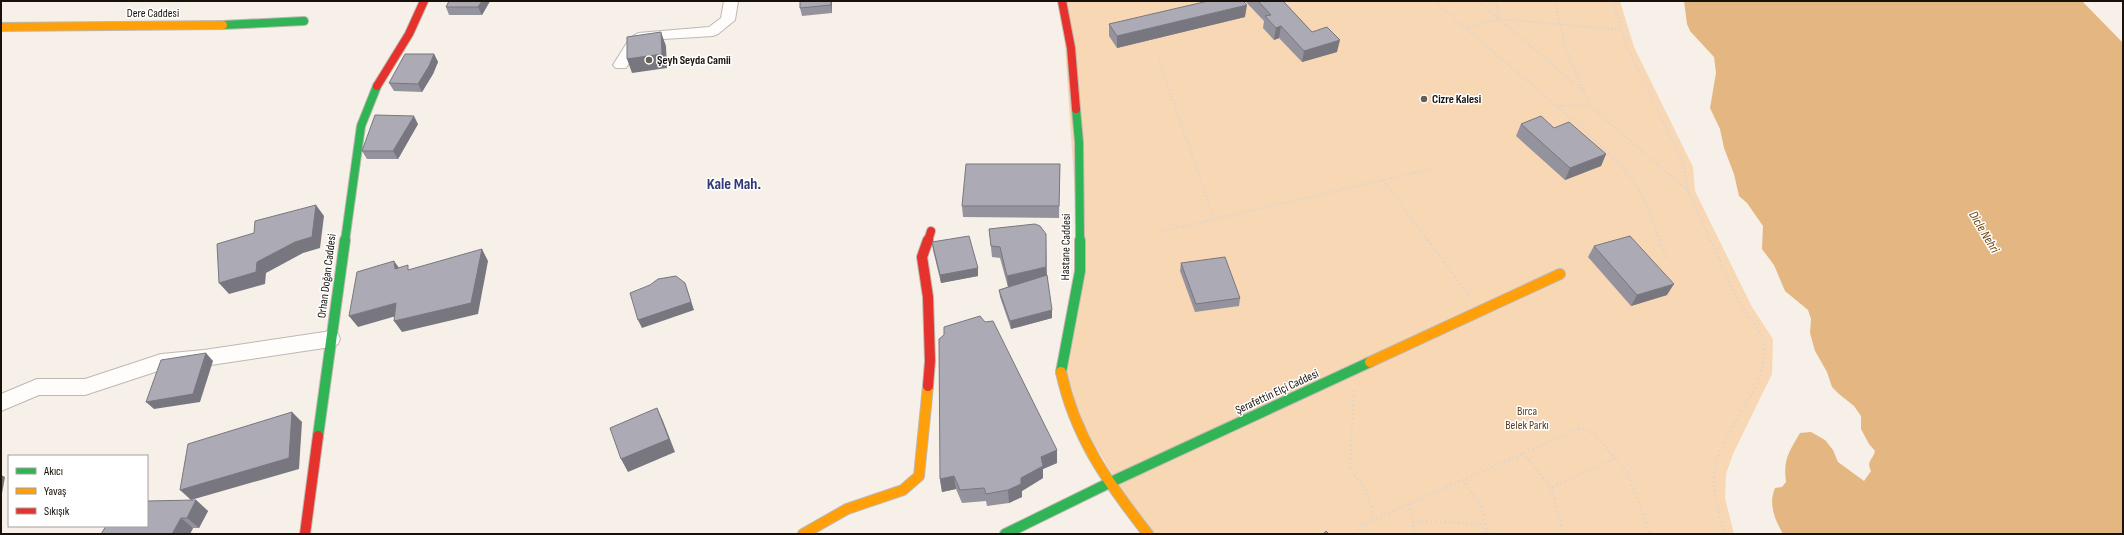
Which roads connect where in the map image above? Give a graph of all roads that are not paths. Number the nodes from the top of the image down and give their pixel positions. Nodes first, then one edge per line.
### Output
1 (424, 1) edge
2 (731, 1) edge
3 (1062, 1) edge
4 (429, 15) dead end
5 (304, 21) dead end
6 (1, 28) edge
7 (409, 34) junction
8 (621, 65) dead end
9 (931, 232) dead end
10 (1560, 274) dead end
11 (331, 339) junction
12 (1, 403) edge
13 (1109, 483) junction
14 (305, 534) edge
15 (803, 534) edge
16 (1004, 534) edge
17 (1148, 534) edge

1 - 7 street, Orhan Doğan Caddesi
2 - 8 street
3 - 13 street, Hastane Caddesi
4 - 7 street, Orhan Doğan Caddesi
5 - 6 street, Dere Caddesi
7 - 11 street, Orhan Doğan Caddesi
9 - 15 street
10 - 13 street, Şerafettin Elçi Caddesi
11 - 12 street
11 - 14 street, Orhan Doğan Caddesi
13 - 16 street, Şerafettin Elçi Caddesi
13 - 17 street, Hastane Caddesi

